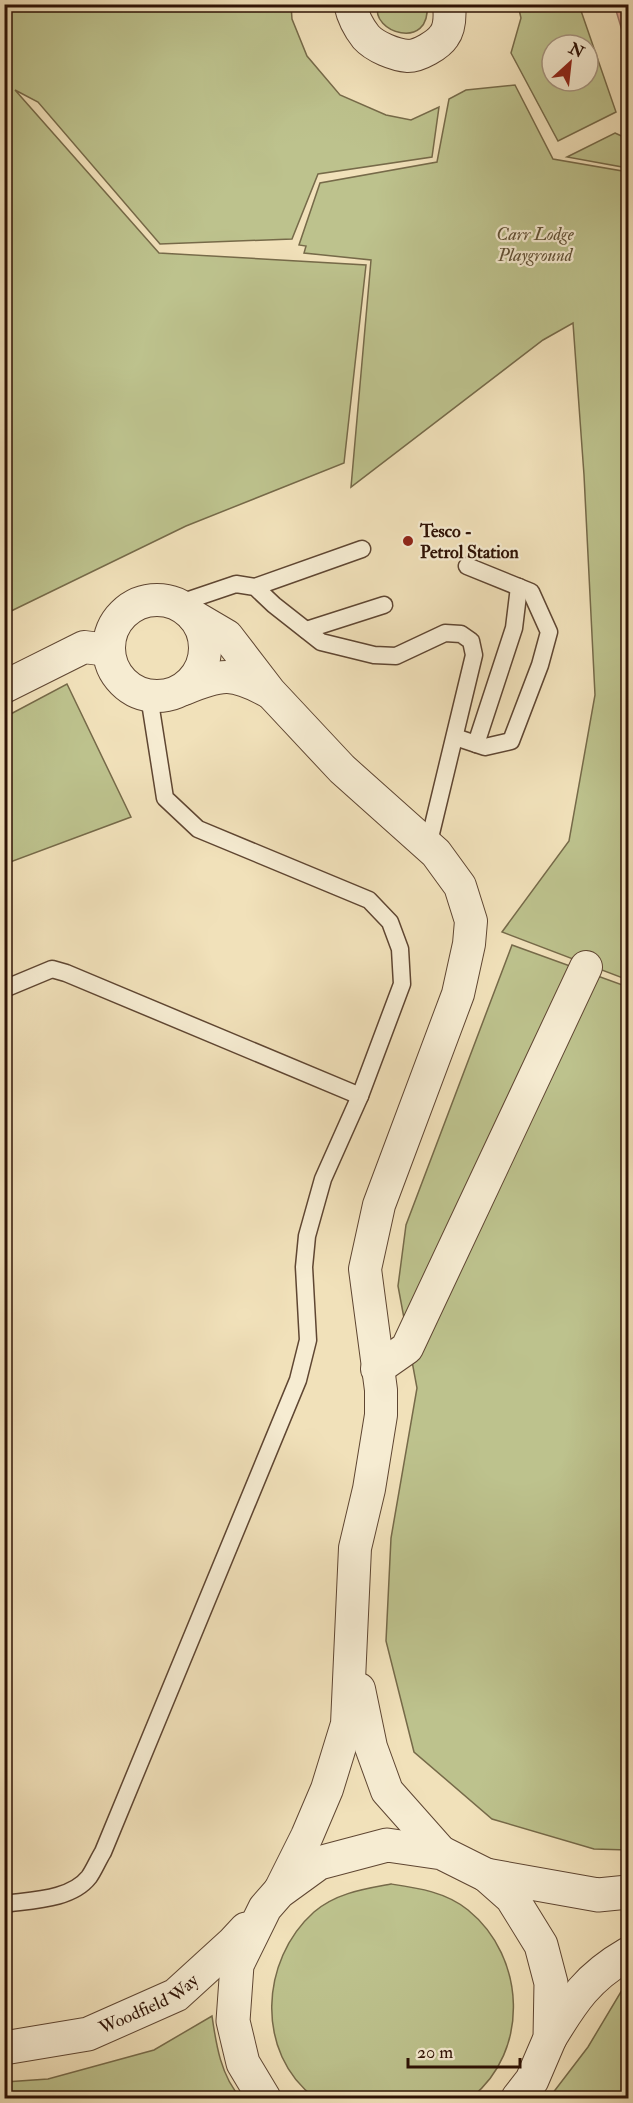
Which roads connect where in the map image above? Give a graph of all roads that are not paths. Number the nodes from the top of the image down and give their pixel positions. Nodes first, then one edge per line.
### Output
1 (350, 4) edge
2 (449, 4) edge
3 (362, 549) dead end
4 (467, 566) dead end
5 (255, 587) junction
6 (519, 587) junction
7 (384, 605) dead end
8 (185, 610) junction
9 (306, 630) junction
10 (108, 650) junction
11 (4, 687) edge
12 (184, 689) junction
13 (270, 692) junction
14 (149, 696) junction
15 (455, 737) junction
16 (476, 744) junction
17 (428, 846) junction
18 (586, 968) dead end
19 (4, 989) edge
20 (360, 1096) junction
21 (377, 1369) junction
22 (349, 1644) junction
23 (442, 1853) junction
24 (486, 1875) junction
25 (628, 1892) edge
26 (272, 1900) junction
27 (4, 1905) edge
28 (628, 1954) edge
29 (550, 2038) junction
30 (4, 2048) edge
31 (264, 2098) edge
32 (518, 2098) edge

1 - 2 street
3 - 5 lane
4 - 6 lane
5 - 8 lane
5 - 9 lane
6 - 16 lane
6 - 16 lane
7 - 9 lane
8 - 10 street
8 - 12 street
8 - 13 street
9 - 15 lane
10 - 11 street
10 - 14 street
12 - 13 street
12 - 14 street
13 - 17 street
14 - 20 lane
15 - 16 lane
15 - 17 lane
17 - 21 street
18 - 21 street
19 - 20 lane
20 - 27 lane
21 - 22 street
22 - 23 street
22 - 26 street
23 - 24 street, Woodfield Way
23 - 26 street, Woodfield Way
24 - 25 street
24 - 29 street
26 - 30 street, Woodfield Way
26 - 31 street
28 - 29 street
29 - 32 street

